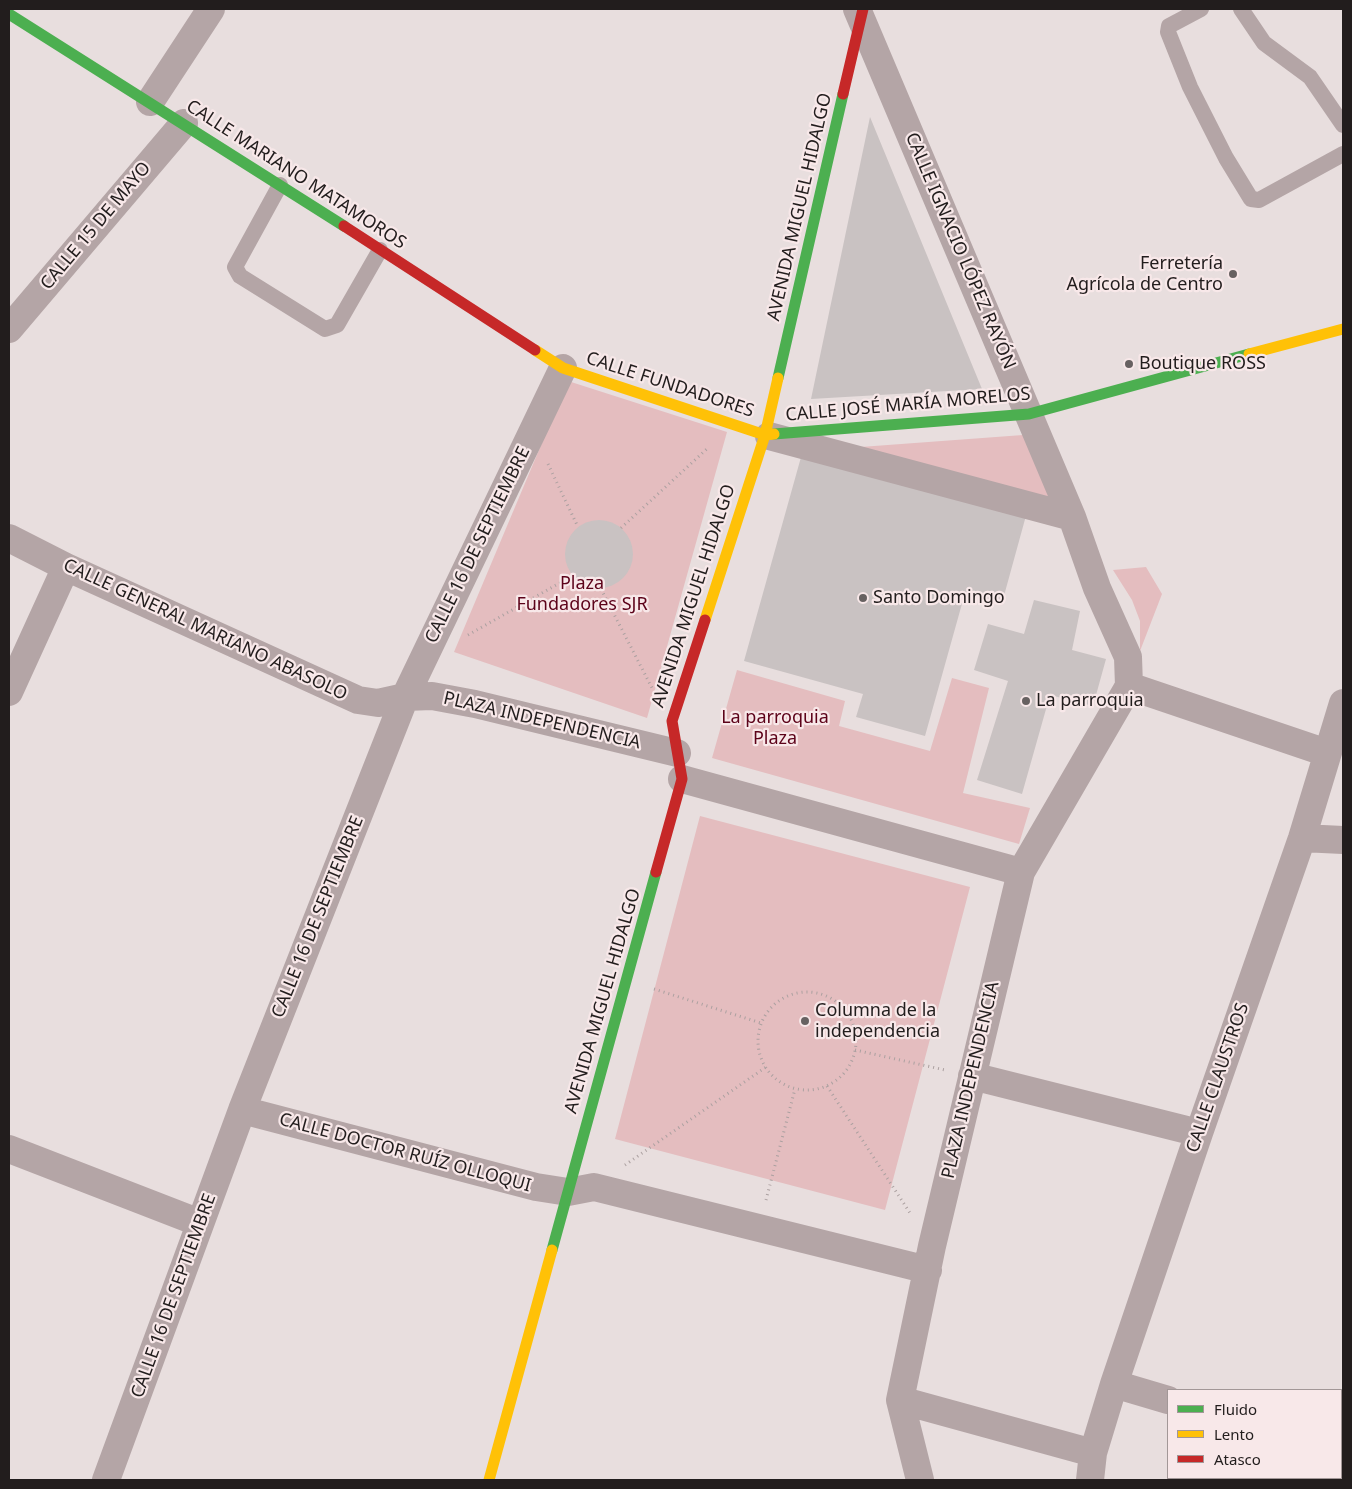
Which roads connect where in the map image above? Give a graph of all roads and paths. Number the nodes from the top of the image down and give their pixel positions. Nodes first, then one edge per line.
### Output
1 (211, 9) edge
2 (1201, 9) edge
3 (1241, 9) edge
4 (860, 12) edge
5 (9, 14) edge
6 (150, 102) junction
7 (184, 123) junction
8 (1343, 125) edge
9 (1343, 154) edge
10 (280, 185) junction
11 (380, 250) junction
12 (9, 329) edge
13 (1343, 330) edge
14 (563, 368) junction
15 (1028, 414) junction
16 (733, 425) junction
17 (532, 431) junction
18 (766, 435) junction
19 (1072, 517) junction
20 (578, 527) dead end
21 (622, 528) dead end
22 (9, 538) edge
23 (66, 567) junction
24 (572, 576) dead end
25 (602, 588) dead end
26 (464, 637) dead end
27 (1129, 686) junction
28 (9, 692) edge
29 (405, 697) junction
30 (1343, 703) edge
31 (672, 721) junction
32 (677, 752) junction
33 (1327, 753) junction
34 (682, 779) junction
35 (1302, 838) junction
36 (1343, 840) edge
37 (1021, 872) junction
38 (628, 980) junction
39 (761, 1023) junction
40 (855, 1050) junction
41 (766, 1067) junction
42 (972, 1076) junction
43 (827, 1086) junction
44 (795, 1089) junction
45 (242, 1110) junction
46 (1199, 1133) junction
47 (9, 1149) edge
48 (581, 1190) junction
49 (200, 1223) junction
50 (758, 1229) junction
51 (930, 1258) junction
52 (1114, 1384) junction
53 (900, 1400) junction
54 (1167, 1400) edge
55 (1093, 1453) junction
56 (106, 1480) edge
57 (489, 1480) edge
58 (920, 1480) edge
59 (1090, 1480) edge

1 - 6 street
2 - 9 lane
3 - 8 lane
4 - 15 street, CALLE IGNACIO LÓPEZ RAYÓN
4 - 18 street, AVENIDA MIGUEL HIDALGO
5 - 6 street, CALLE MARIANO MATAMOROS
6 - 7 street, CALLE MARIANO MATAMOROS
7 - 10 street, CALLE MARIANO MATAMOROS
7 - 12 street, CALLE 15 DE MAYO
10 - 11 street, CALLE MARIANO MATAMOROS
10 - 11 lane
11 - 14 street, CALLE MARIANO MATAMOROS
13 - 15 street, CALLE JOSÉ MARÍA MORELOS
14 - 16 street, CALLE FUNDADORES
14 - 17 street, CALLE 16 DE SEPTIEMBRE
15 - 18 street, CALLE JOSÉ MARÍA MORELOS
15 - 19 street, CALLE IGNACIO LÓPEZ RAYÓN
16 - 18 street, CALLE FUNDADORES
16 - 21 path
17 - 20 path
17 - 29 street, CALLE 16 DE SEPTIEMBRE
18 - 19 street
18 - 31 street, AVENIDA MIGUEL HIDALGO
19 - 27 street, CALLE IGNACIO LÓPEZ RAYÓN
22 - 23 street, CALLE GENERAL MARIANO ABASOLO
23 - 28 street
23 - 29 street, CALLE GENERAL MARIANO ABASOLO
24 - 26 path
25 - 31 path
27 - 33 street
27 - 37 street
29 - 32 street, PLAZA INDEPENDENCIA
29 - 45 street, CALLE 16 DE SEPTIEMBRE
30 - 33 street, CALLE CLAUSTROS
31 - 32 street, AVENIDA MIGUEL HIDALGO
32 - 34 street, AVENIDA MIGUEL HIDALGO
33 - 35 street, CALLE CLAUSTROS
34 - 37 street
34 - 38 street, AVENIDA MIGUEL HIDALGO
35 - 36 street
35 - 46 street, CALLE CLAUSTROS
37 - 42 street, PLAZA INDEPENDENCIA
38 - 39 path
38 - 48 street, AVENIDA MIGUEL HIDALGO
39 - 40 path
39 - 41 path
40 - 42 path
40 - 43 path
41 - 44 path
41 - 48 path
42 - 46 street
42 - 51 street, PLAZA INDEPENDENCIA
43 - 44 path
43 - 51 path
44 - 50 path
45 - 48 street, CALLE DOCTOR RUÍZ OLLOQUI
45 - 49 street, CALLE 16 DE SEPTIEMBRE
46 - 52 street, CALLE CLAUSTROS
47 - 49 street
48 - 50 street
48 - 57 street, AVENIDA MIGUEL HIDALGO
49 - 56 street, CALLE 16 DE SEPTIEMBRE
50 - 51 street
51 - 53 street, PLAZA INDEPENDENCIA
52 - 54 street
52 - 55 street, CALLE CLAUSTROS
53 - 55 street
53 - 58 street
55 - 59 street, CALLE CLAUSTROS

